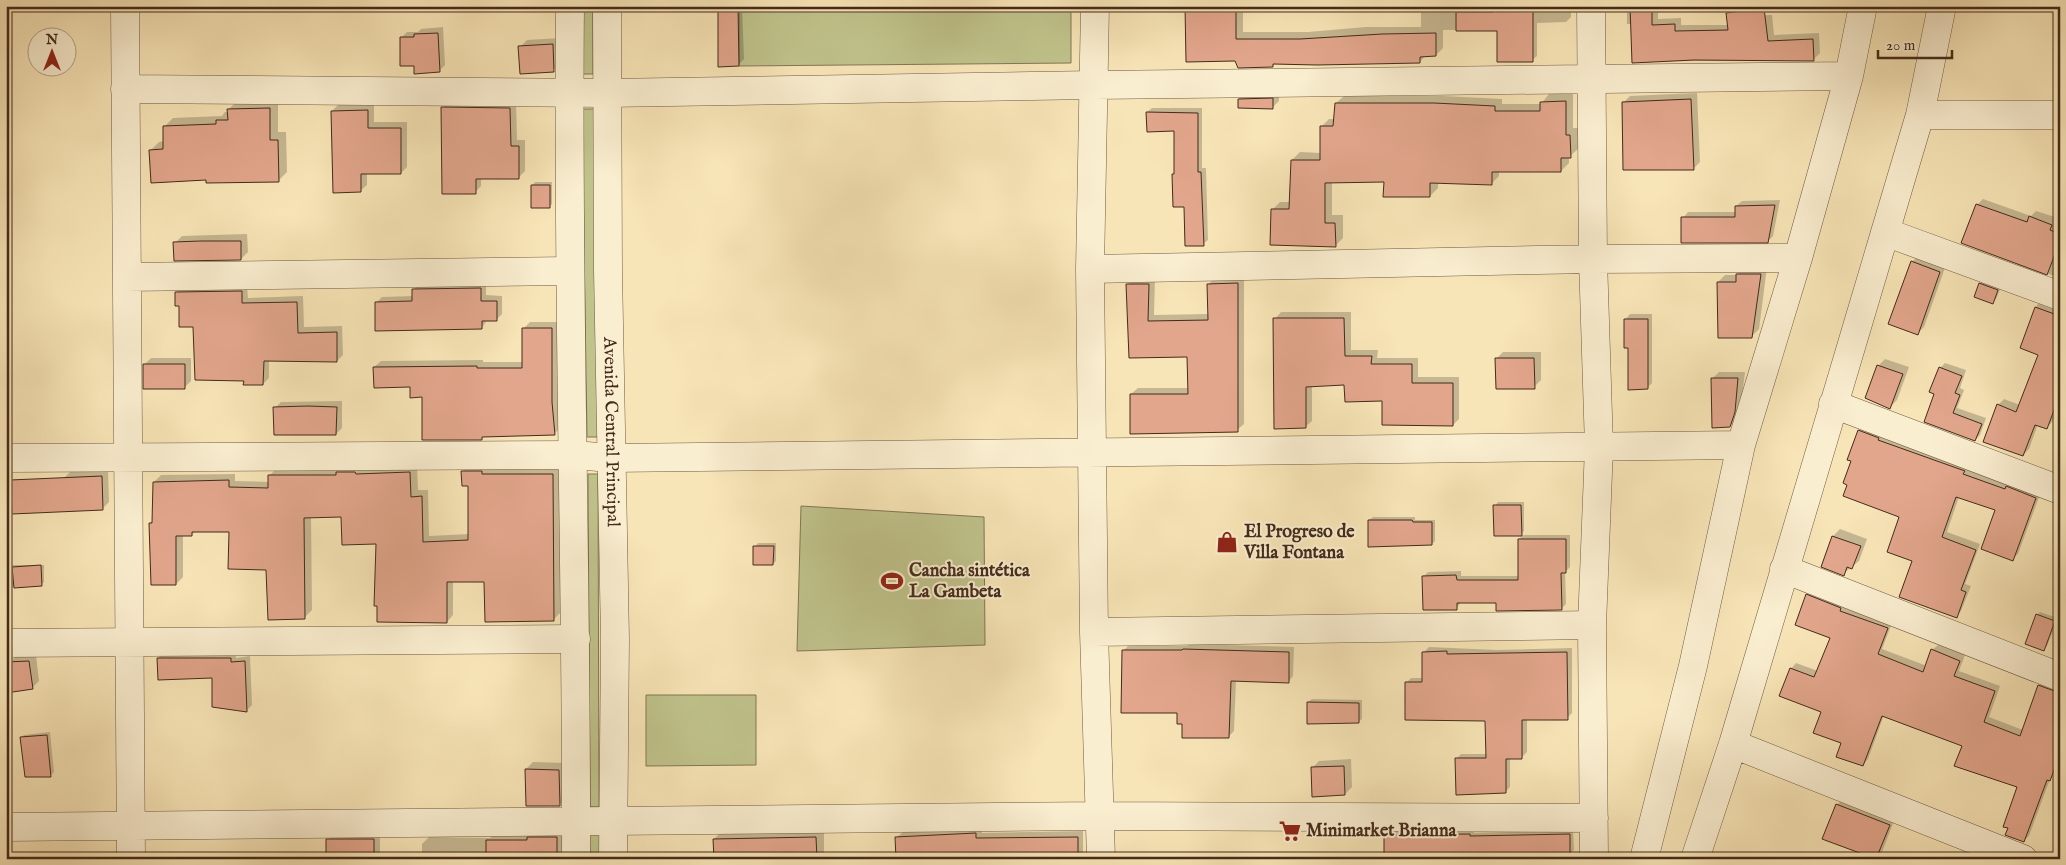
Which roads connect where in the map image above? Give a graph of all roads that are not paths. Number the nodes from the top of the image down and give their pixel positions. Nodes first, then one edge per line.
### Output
1 (125, 6) edge
2 (570, 6) edge
3 (607, 6) edge
4 (1095, 6) edge
5 (1591, 6) edge
6 (1863, 6) edge
7 (1942, 6) edge
8 (1849, 76) junction
9 (1590, 79) junction
10 (1094, 84) junction
11 (125, 89) junction
12 (569, 92) junction
13 (607, 93) junction
14 (2060, 114) edge
15 (1920, 115) junction
16 (1885, 232) junction
17 (1798, 258) junction
18 (1593, 259) junction
19 (1090, 269) junction
20 (570, 271) junction
21 (127, 277) junction
22 (2060, 296) edge
23 (1834, 404) junction
24 (1742, 445) junction
25 (1599, 447) junction
26 (1092, 453) junction
27 (574, 455) junction
28 (128, 457) junction
29 (6, 458) edge
30 (611, 458) junction
31 (2060, 490) edge
32 (1784, 569) junction
33 (1592, 625) junction
34 (1094, 632) junction
35 (576, 639) junction
36 (6, 643) edge
37 (130, 643) junction
38 (2060, 677) edge
39 (1733, 744) junction
40 (1100, 816) junction
41 (1594, 818) junction
42 (612, 820) junction
43 (576, 821) junction
44 (130, 826) junction
45 (6, 827) edge
46 (131, 859) edge
47 (576, 859) edge
48 (613, 859) edge
49 (1101, 859) edge
50 (1594, 859) edge
51 (1644, 859) edge
52 (1695, 859) edge
53 (2023, 859) edge

1 - 11 street
2 - 12 street
3 - 13 street, Avenida Central Principal
4 - 10 street
5 - 9 street
6 - 8 street
7 - 15 street
8 - 9 street
8 - 17 street
9 - 10 street
9 - 18 street
10 - 13 street
10 - 19 street
11 - 12 street
11 - 21 street
12 - 13 street
12 - 20 street
13 - 30 street, Avenida Central Principal
14 - 15 street
15 - 16 street
16 - 22 street
16 - 23 street
17 - 18 street
17 - 24 street
18 - 19 street
18 - 25 street
19 - 26 street
20 - 21 street
20 - 27 street
21 - 28 street
23 - 31 street
23 - 32 street
24 - 25 street
24 - 51 street
25 - 26 street
25 - 33 street
26 - 30 street
26 - 34 street
27 - 28 street
27 - 30 street
27 - 35 street
28 - 29 street
28 - 37 street
30 - 42 street, Avenida Central Principal
32 - 38 street
32 - 39 street
33 - 34 street
33 - 41 street
34 - 40 street
35 - 37 street
35 - 43 street
36 - 37 street
37 - 44 street
39 - 52 street
39 - 53 street
40 - 41 street
40 - 42 street
40 - 49 street
41 - 50 street
42 - 43 street
42 - 48 street, Avenida Central Principal
43 - 44 street
43 - 47 street
44 - 45 street
44 - 46 street

